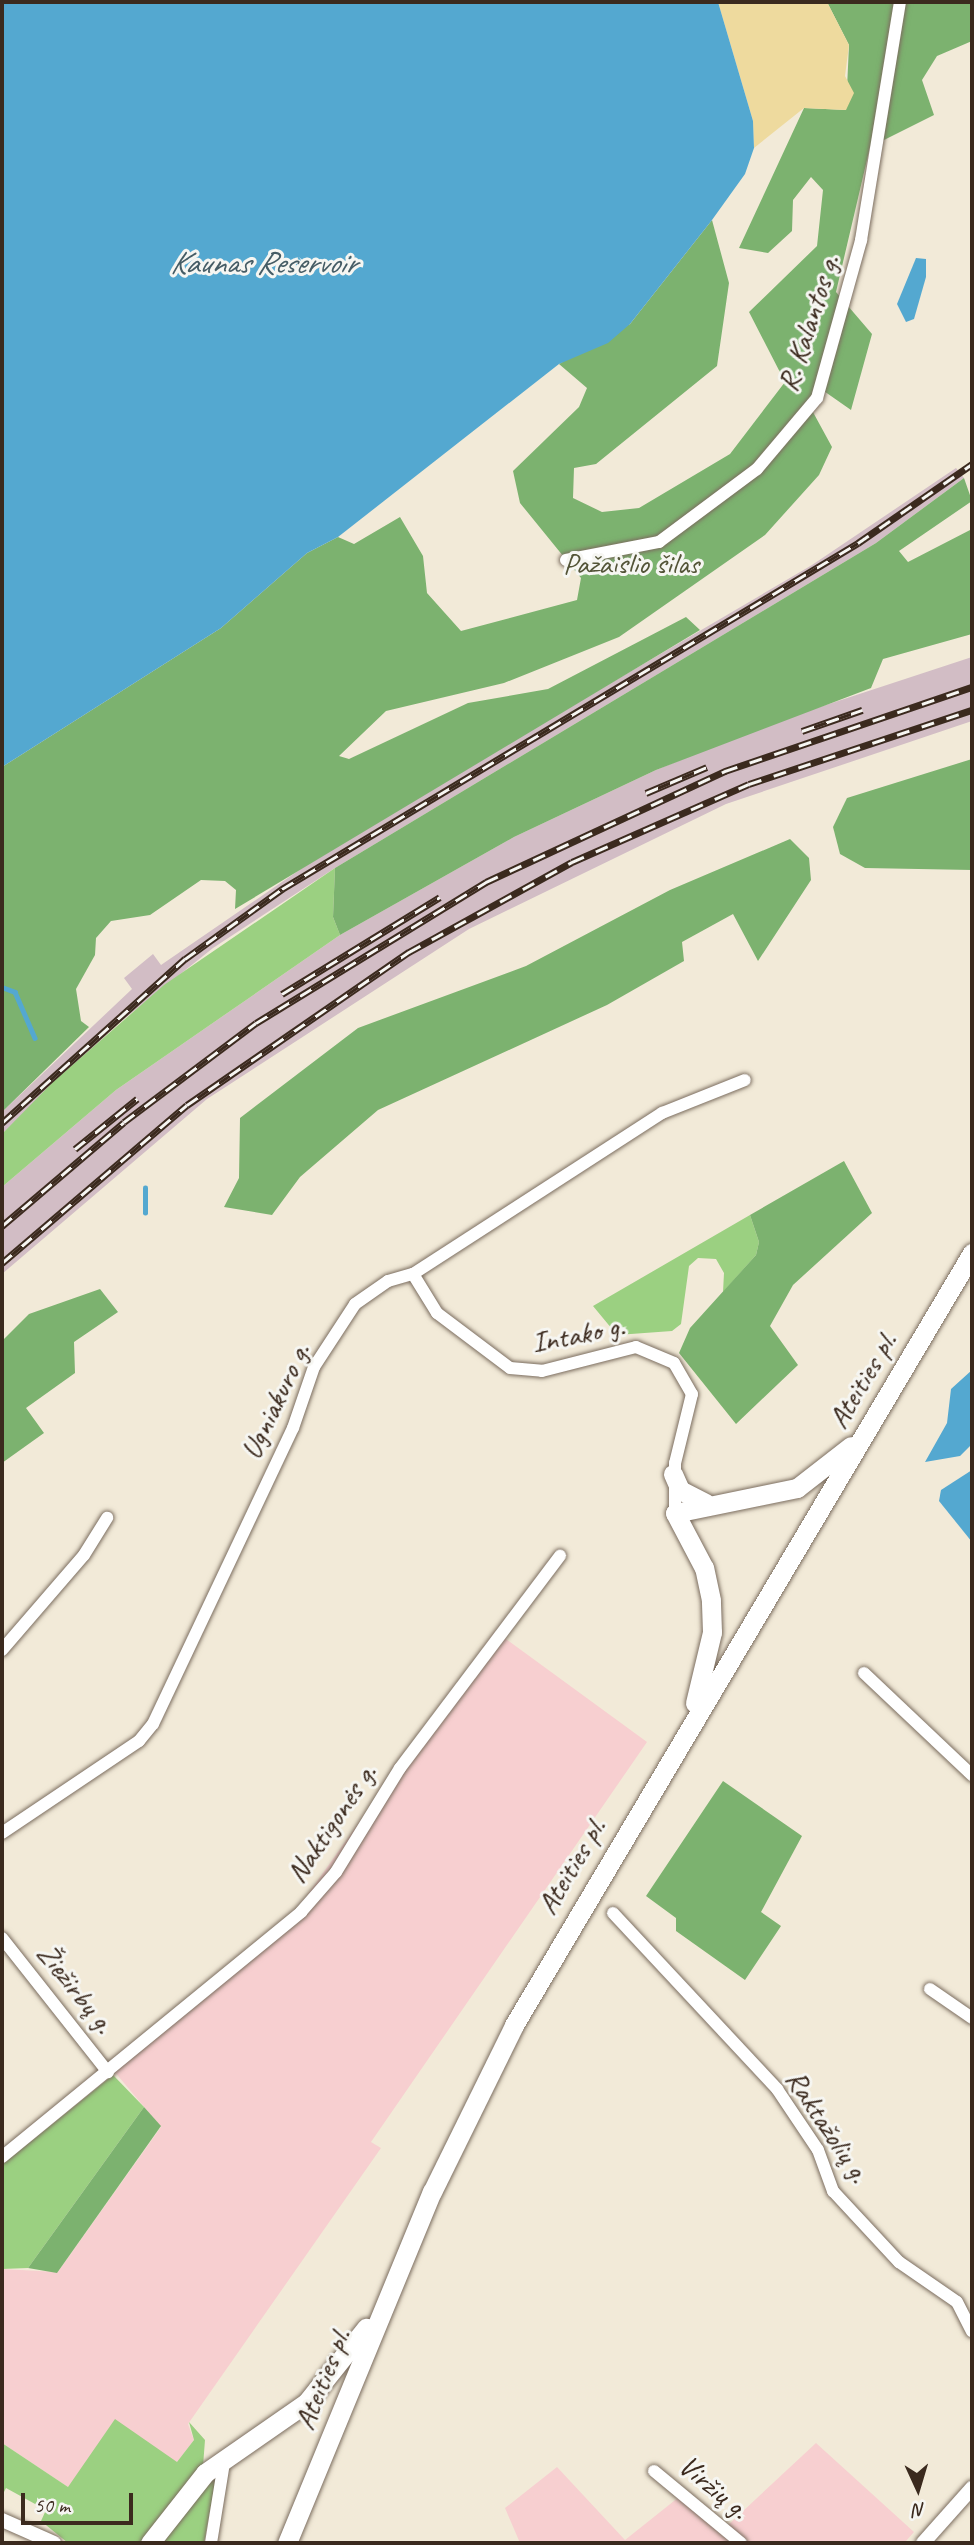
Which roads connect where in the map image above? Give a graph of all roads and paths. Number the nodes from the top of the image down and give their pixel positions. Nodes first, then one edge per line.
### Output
1 (900, 2) edge
2 (566, 560) dead end
3 (745, 1080) dead end
4 (972, 1253) edge
5 (413, 1274) junction
6 (863, 1437) junction
7 (673, 1474) junction
8 (707, 1504) junction
9 (675, 1513) junction
10 (107, 1518) dead end
11 (559, 1556) dead end
12 (2, 1650) edge
13 (864, 1673) dead end
14 (688, 1727) junction
15 (972, 1775) edge
16 (2, 1833) edge
17 (612, 1913) dead end
18 (2, 1938) edge
19 (930, 1989) dead end
20 (972, 2018) edge
21 (108, 2072) junction
22 (2, 2157) edge
23 (387, 2299) junction
24 (972, 2330) edge
25 (225, 2457) junction
26 (654, 2471) dead end
27 (972, 2488) edge
28 (2, 2520) edge
29 (37, 2540) edge
30 (54, 2543) edge
31 (150, 2543) edge
32 (211, 2543) edge
33 (287, 2543) edge
34 (741, 2543) edge
35 (923, 2543) edge

1 - 2 street, R. Kalantos g.
3 - 5 street, Ugniakuro g.
4 - 6 highway, Ateities pl.
5 - 7 street, Intako g.
5 - 16 street, Ugniakuro g.
6 - 8 highway
6 - 14 highway, Ateities pl.
7 - 8 highway
7 - 9 street, Intako g.
8 - 9 highway
9 - 14 highway
10 - 12 street
11 - 21 street, Naktigonės g.
13 - 15 street
14 - 23 highway, Ateities pl.
17 - 24 street, Raktažolių g.
18 - 21 street, Žiežirbų g.
19 - 20 street
21 - 22 street, Naktigonės g.
23 - 25 highway
23 - 33 highway, Ateities pl.
25 - 31 highway
25 - 32 street
26 - 34 street, Viržių g.
27 - 35 street
28 - 29 street
29 - 30 street

